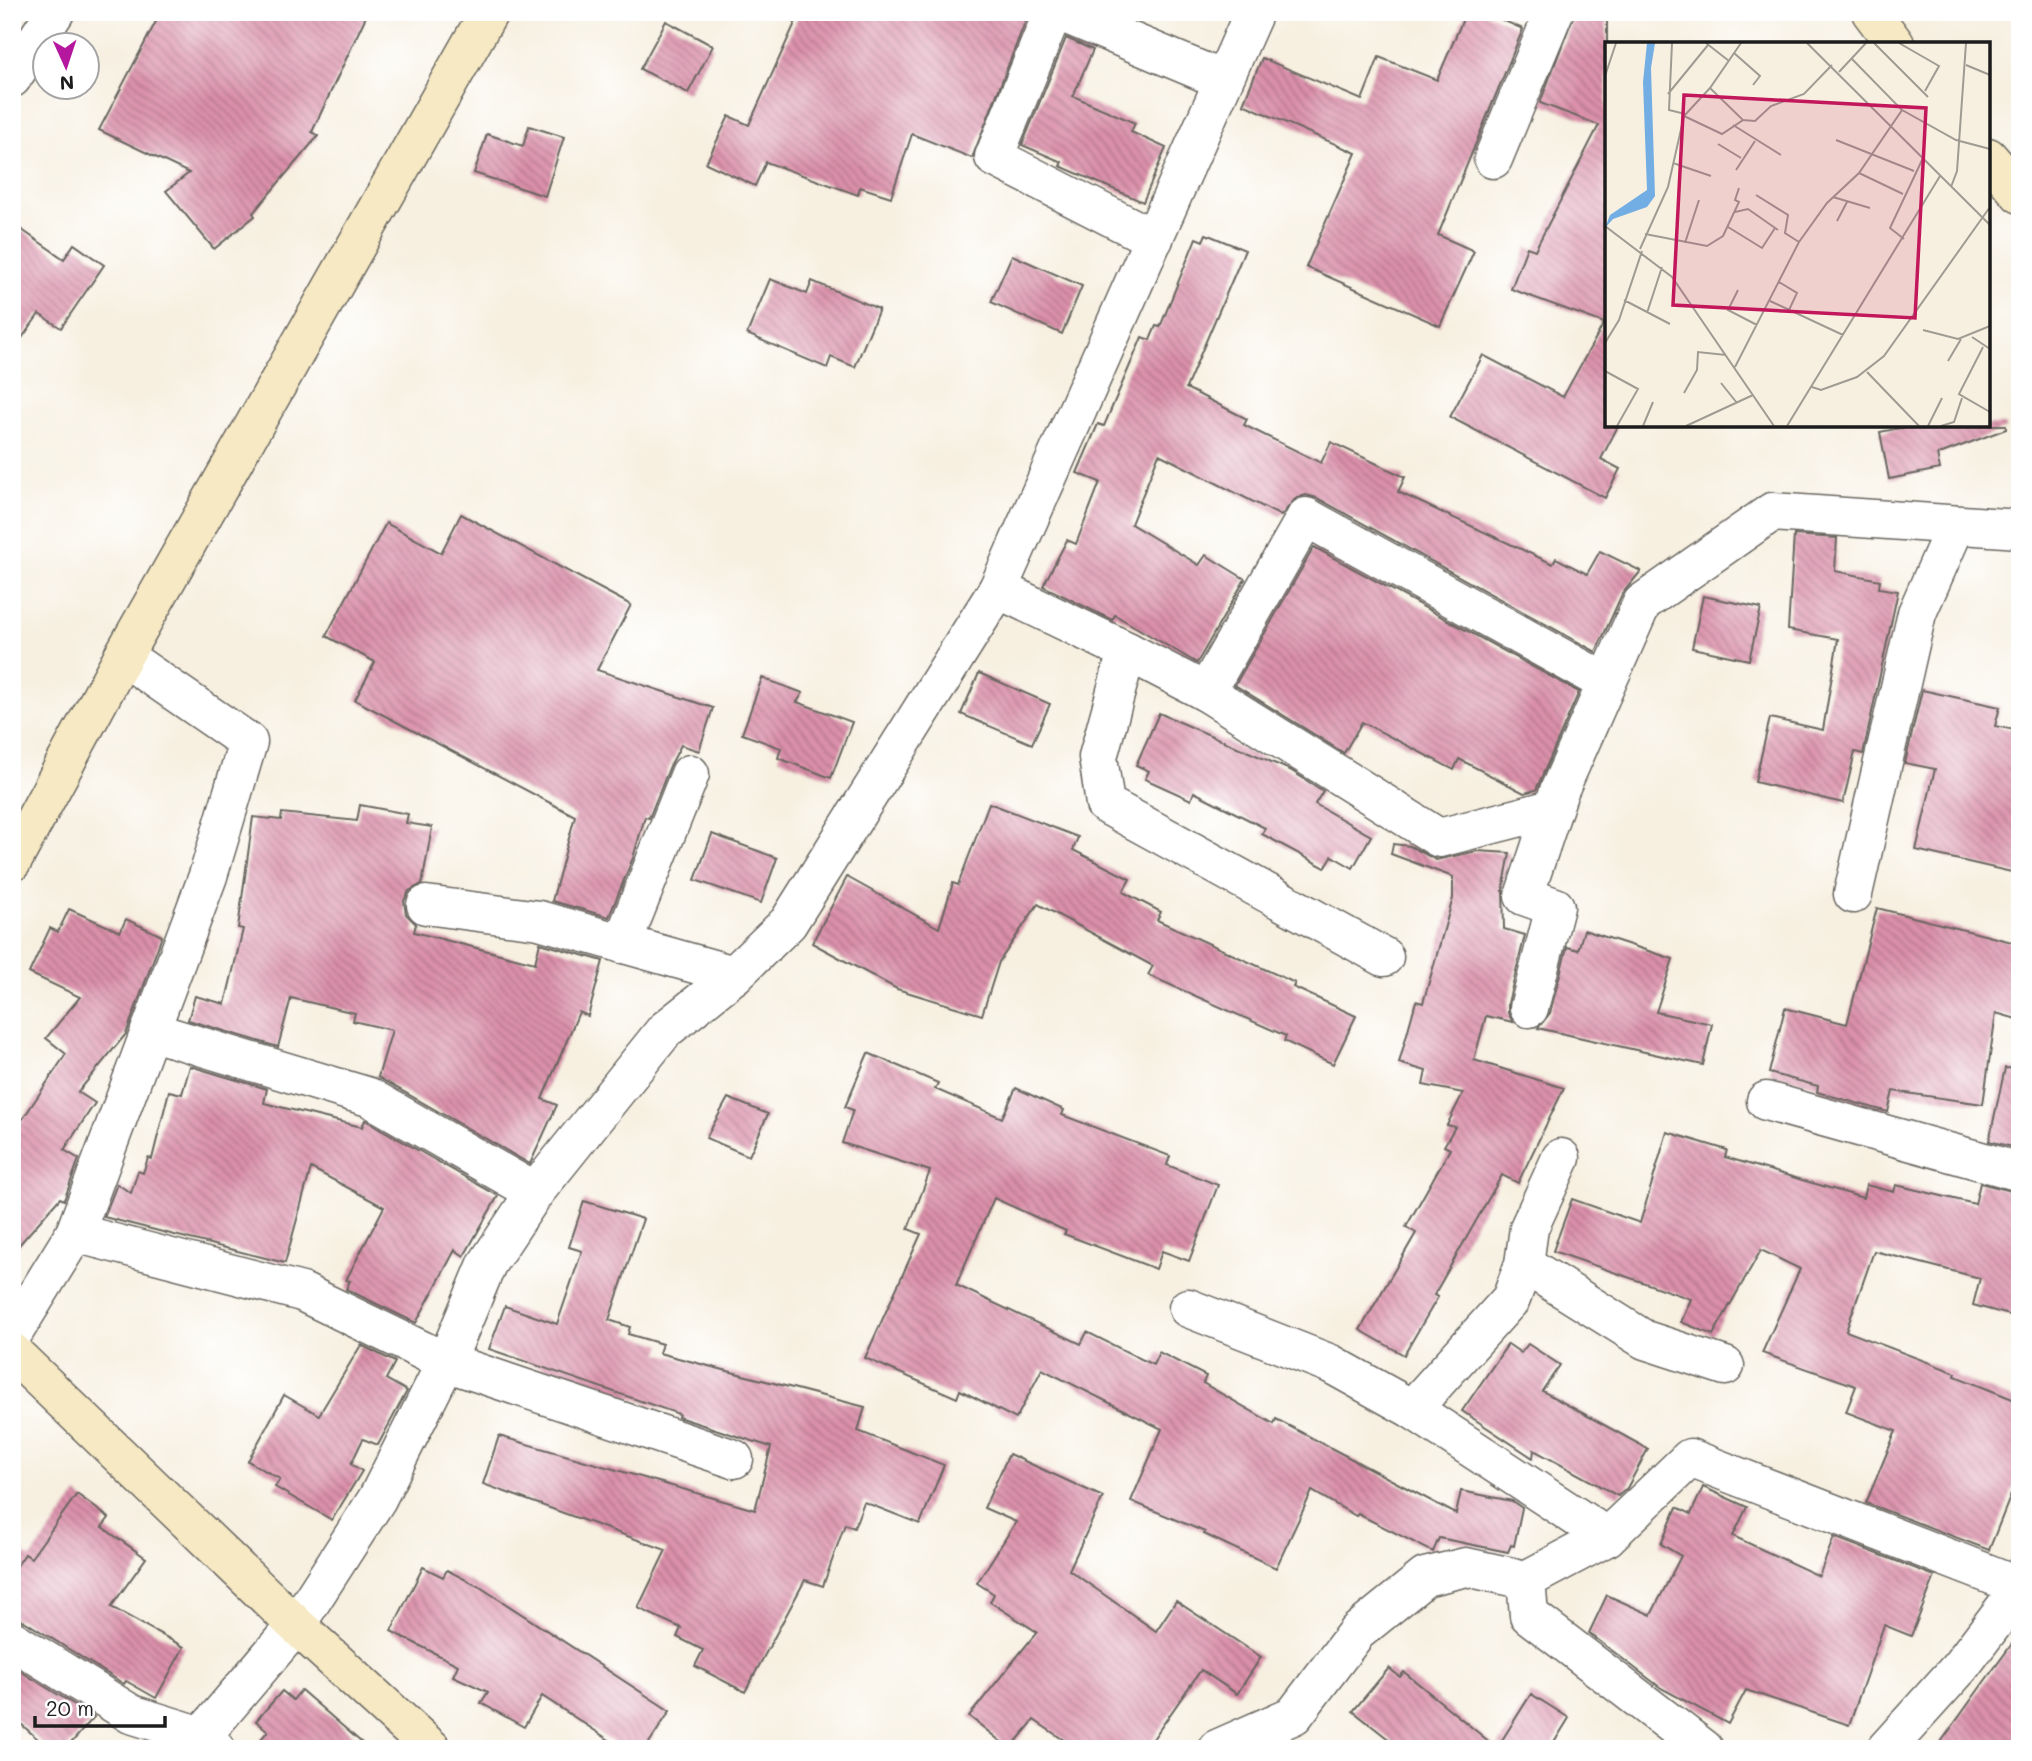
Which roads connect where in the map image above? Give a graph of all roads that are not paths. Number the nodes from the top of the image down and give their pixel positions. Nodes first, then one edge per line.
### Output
1 (55, 12) edge
2 (489, 12) edge
3 (1053, 12) edge
4 (1060, 12) edge
5 (1254, 12) edge
6 (1554, 12) edge
7 (1871, 12) edge
8 (1894, 42) edge
9 (12, 78) edge
10 (1223, 80) junction
11 (1493, 159) dead end
12 (1990, 159) edge
13 (2020, 194) edge
14 (1154, 239) junction
15 (1956, 525) junction
16 (2020, 529) edge
17 (998, 589) junction
18 (1127, 651) junction
19 (122, 656) junction
20 (1605, 682) junction
21 (1206, 692) junction
22 (690, 775) dead end
23 (1552, 809) junction
24 (12, 862) edge
25 (1853, 894) dead end
26 (426, 905) dead end
27 (622, 944) junction
28 (1384, 957) dead end
29 (734, 975) junction
30 (1529, 1008) dead end
31 (150, 1031) junction
32 (1766, 1101) dead end
33 (1561, 1158) dead end
34 (2020, 1171) edge
35 (535, 1192) junction
36 (75, 1233) junction
37 (1524, 1264) junction
38 (1188, 1308) dead end
39 (12, 1335) edge
40 (12, 1352) edge
41 (446, 1362) junction
42 (1725, 1366) dead end
43 (1412, 1409) junction
44 (734, 1459) dead end
45 (1607, 1538) junction
46 (1526, 1580) junction
47 (2017, 1596) edge
48 (296, 1625) junction
49 (12, 1640) edge
50 (209, 1742) edge
51 (432, 1749) edge
52 (1217, 1749) edge
53 (1704, 1749) edge
54 (1886, 1749) edge

1 - 9 street
2 - 19 street
3 - 14 street
4 - 10 street
5 - 10 street
6 - 11 street
7 - 8 street
10 - 14 street
12 - 13 street
14 - 17 street
15 - 16 street
15 - 20 street
15 - 25 street
17 - 18 street
17 - 29 street
18 - 21 street
18 - 28 street
19 - 24 street
19 - 31 street
20 - 21 street
20 - 23 street
21 - 23 street
22 - 27 street
23 - 30 street
26 - 27 street
27 - 29 street
29 - 35 street
31 - 35 street
31 - 36 street
32 - 34 street
33 - 37 street
35 - 41 street
36 - 39 street
36 - 41 street
37 - 42 street
37 - 43 street
38 - 43 street
40 - 48 street
41 - 44 street
41 - 48 street
43 - 45 street
45 - 46 street
45 - 47 street
46 - 52 street
46 - 53 street
47 - 54 street
48 - 50 street
48 - 51 street
49 - 50 street

